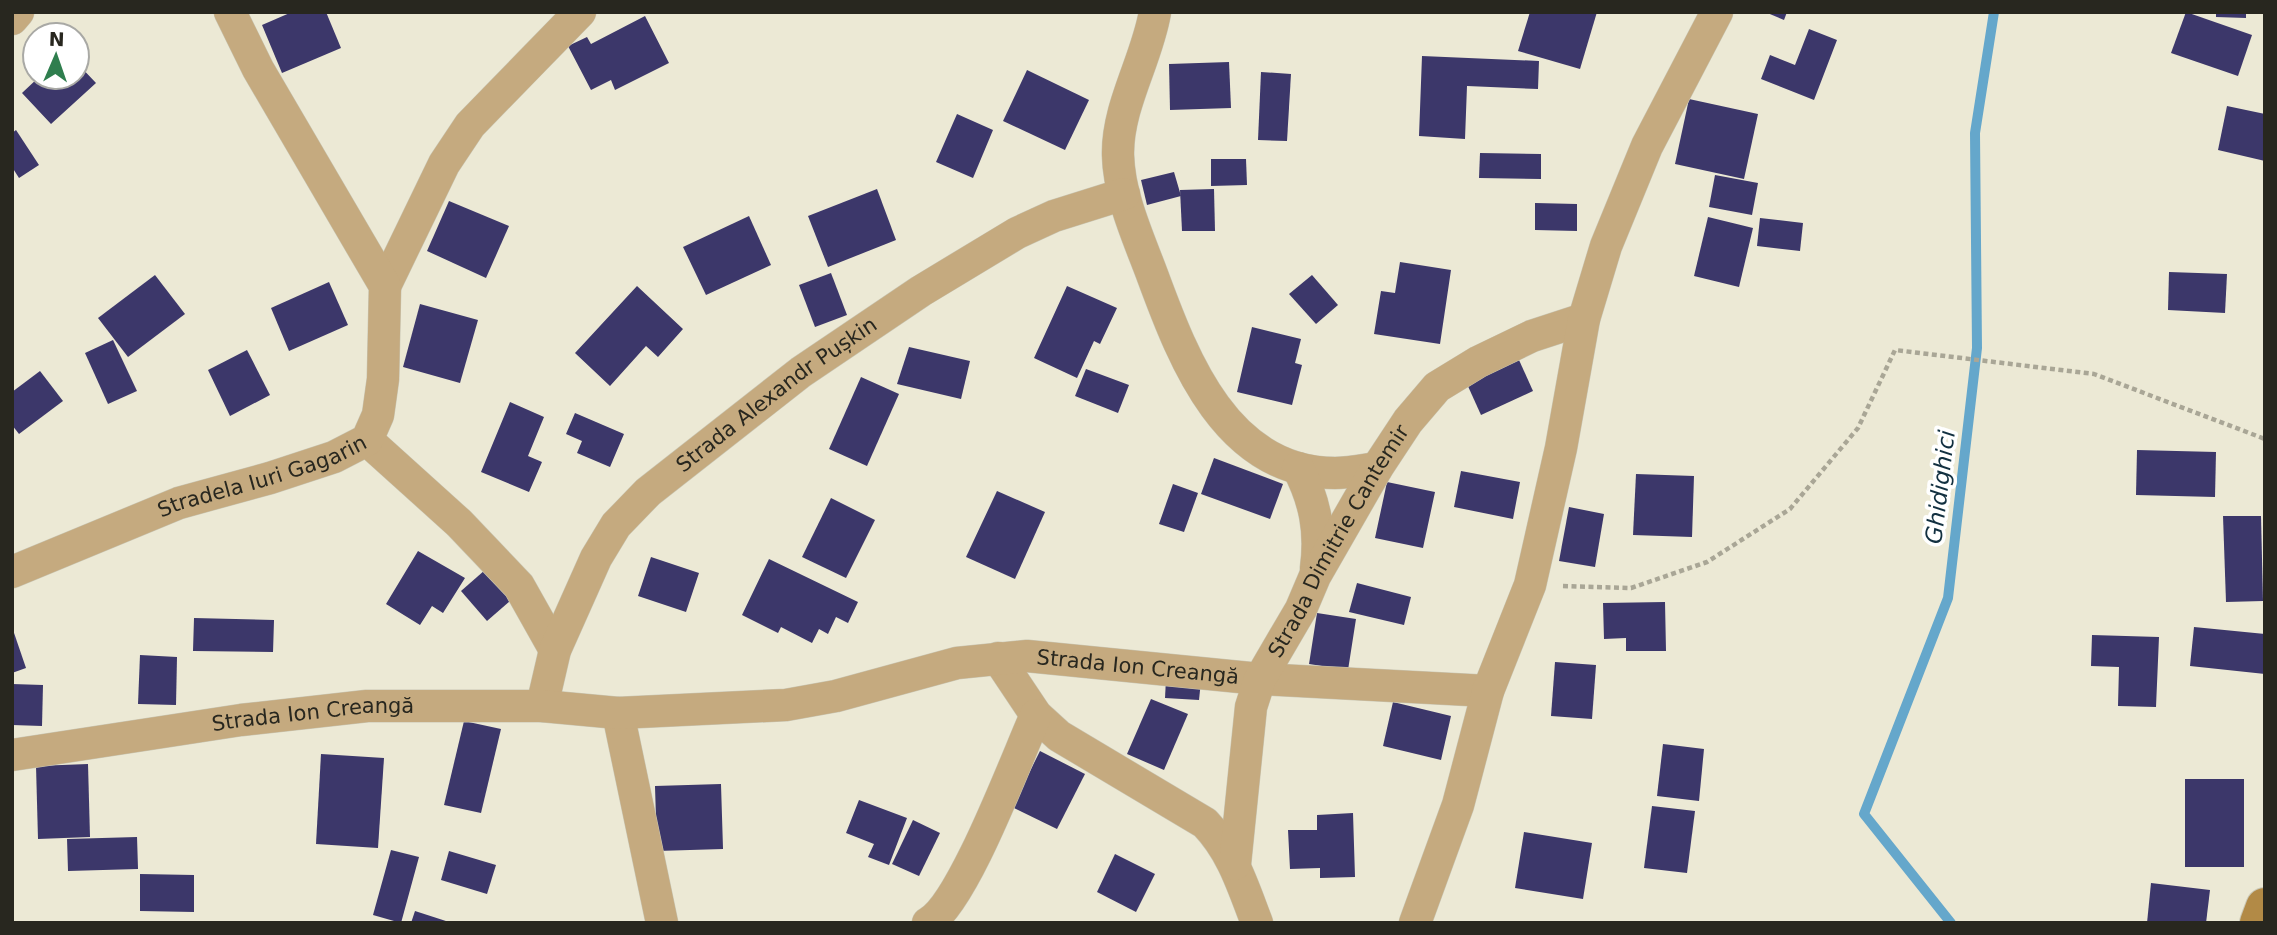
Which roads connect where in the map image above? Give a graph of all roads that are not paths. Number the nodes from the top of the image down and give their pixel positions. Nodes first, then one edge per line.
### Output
1 (18, 12) edge
2 (230, 12) edge
3 (580, 12) edge
4 (1155, 12) edge
5 (1717, 12) edge
6 (12, 19) edge
7 (1124, 194) junction
8 (386, 286) junction
9 (1584, 318) junction
10 (367, 440) junction
11 (1298, 468) junction
12 (1377, 468) junction
13 (12, 572) edge
14 (1315, 576) junction
15 (555, 650) junction
16 (998, 657) junction
17 (1260, 678) junction
18 (1488, 691) junction
19 (542, 706) junction
20 (618, 713) junction
21 (1036, 715) junction
22 (12, 755) edge
23 (1235, 864) junction
24 (2265, 907) edge
25 (662, 923) edge
26 (928, 923) edge
27 (1256, 923) edge
28 (1415, 923) edge
29 (2259, 923) edge

1 - 6 street
2 - 8 street
3 - 8 street, Stradela Iuri Gagarin
4 - 7 street
5 - 9 street
7 - 11 street
7 - 15 street, Strada Alexandr Pușkin
8 - 10 street, Stradela Iuri Gagarin
9 - 12 street, Strada Dimitrie Cantemir
9 - 18 street
10 - 13 street, Stradela Iuri Gagarin
10 - 15 street
11 - 12 street
11 - 14 street
12 - 14 street, Strada Dimitrie Cantemir
14 - 17 street, Strada Dimitrie Cantemir
15 - 19 street, Strada Alexandr Pușkin
16 - 17 street, Strada Ion Creangă
16 - 20 street, Strada Ion Creangă
16 - 21 street, Strada Ion Creangă
17 - 18 street, Strada Ion Creangă
17 - 23 street, Strada Dimitrie Cantemir
18 - 28 street
19 - 20 street, Strada Ion Creangă
19 - 22 street, Strada Ion Creangă
20 - 25 street
21 - 23 street, Strada Ion Creangă
21 - 26 street
23 - 27 street, Strada Ion Creangă
24 - 29 street

